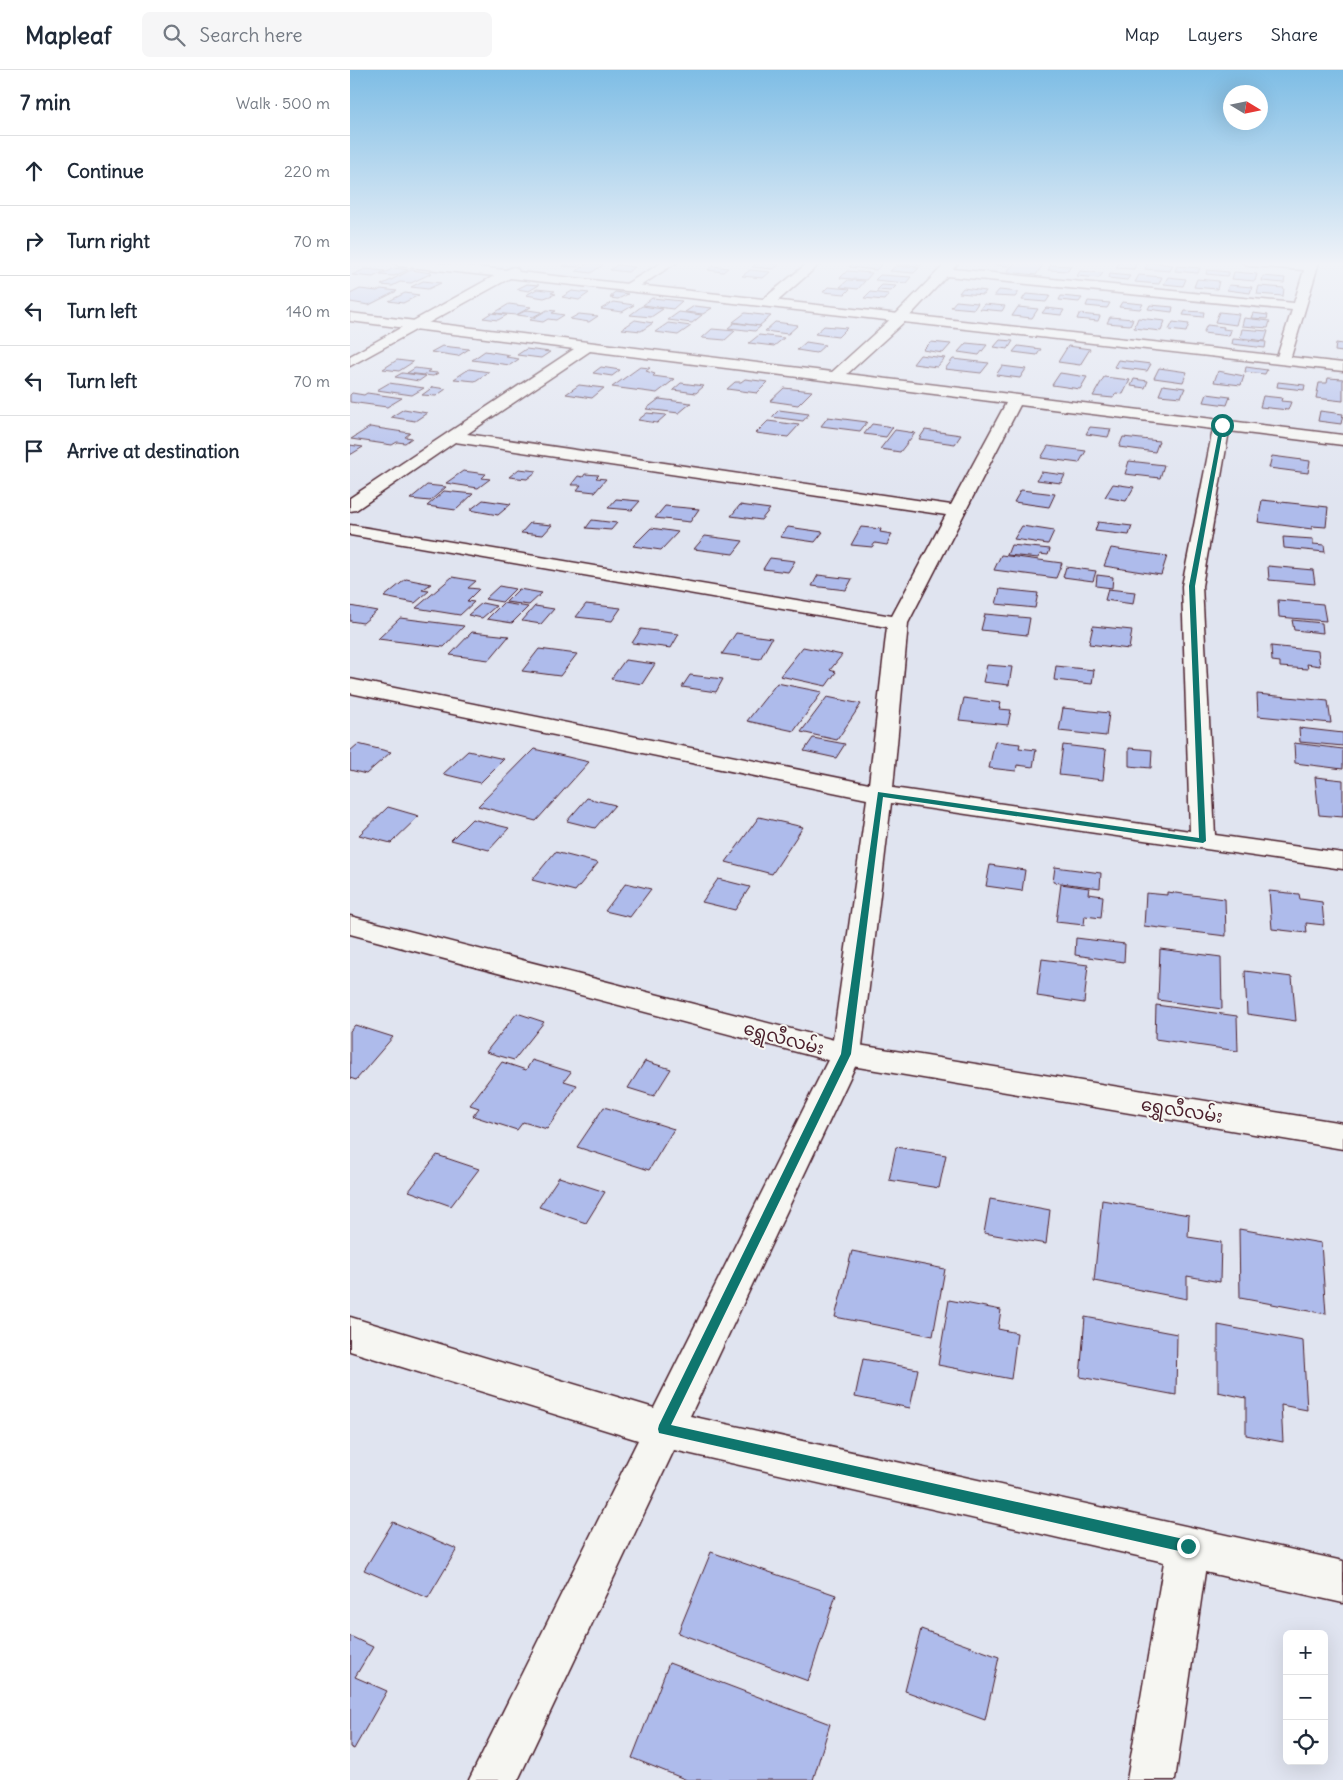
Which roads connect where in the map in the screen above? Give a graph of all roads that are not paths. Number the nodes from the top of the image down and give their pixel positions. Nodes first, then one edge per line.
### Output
1 (386, 342) edge
2 (546, 342) edge
3 (874, 342) edge
4 (1117, 342) edge
5 (1288, 342) edge
6 (586, 347) junction
7 (1283, 360) junction
8 (350, 362) edge
9 (1343, 367) edge
10 (834, 378) junction
11 (1015, 400) junction
12 (1222, 425) junction
13 (452, 437) junction
14 (1343, 440) edge
15 (350, 506) edge
16 (956, 510) junction
17 (350, 530) edge
18 (898, 623) junction
19 (350, 686) edge
20 (880, 794) junction
21 (1203, 841) junction
22 (1343, 861) edge
23 (350, 925) edge
24 (846, 1054) junction
25 (1343, 1136) edge
26 (350, 1334) edge
27 (664, 1429) junction
28 (1188, 1546) junction
29 (1343, 1582) edge
30 (493, 1780) edge
31 (1152, 1780) edge

1 - 8 street
2 - 6 street
3 - 10 street
4 - 7 street
5 - 7 street
6 - 10 street
6 - 13 street
7 - 9 street
10 - 11 street
11 - 12 street
11 - 16 street
12 - 14 street
12 - 21 street
13 - 15 street
13 - 16 street
16 - 18 street
17 - 18 street
18 - 20 street
19 - 20 street
20 - 21 street
20 - 24 street
21 - 22 street
23 - 24 street, ရွှေလီလမ်း
24 - 25 street, ရွှေလီလမ်း
24 - 27 street
26 - 27 street
27 - 28 street
27 - 30 street
28 - 29 street
28 - 31 street

